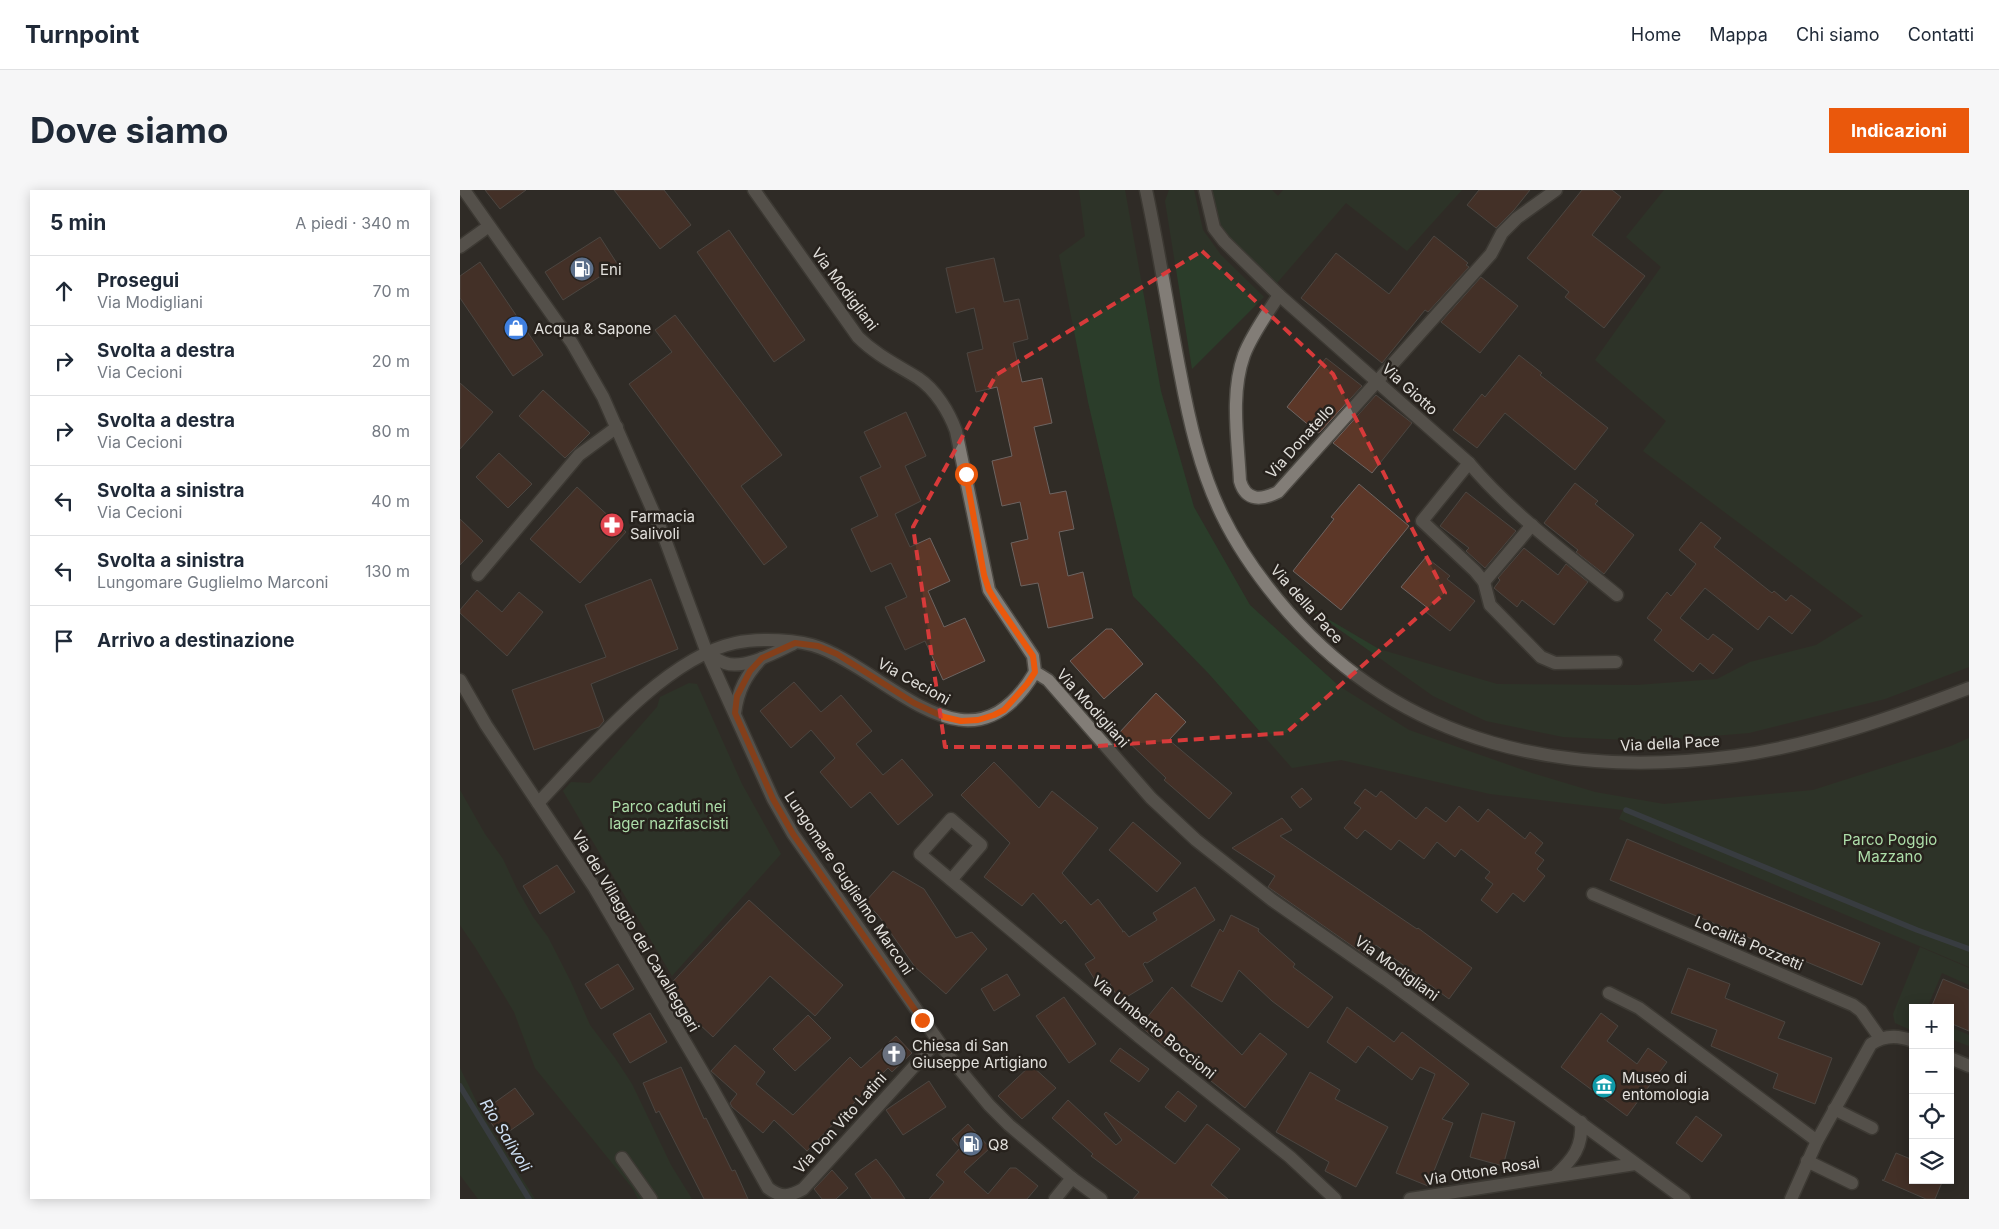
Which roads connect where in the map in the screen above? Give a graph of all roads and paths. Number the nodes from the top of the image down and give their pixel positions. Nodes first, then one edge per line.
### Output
1 (464, 190) edge
2 (754, 190) edge
3 (1146, 190) edge
4 (1205, 190) edge
5 (1556, 190) edge
6 (490, 226) junction
7 (460, 246) edge
8 (1280, 295) junction
9 (1376, 381) junction
10 (617, 427) junction
11 (1469, 463) junction
12 (1532, 525) junction
13 (478, 575) dead end
14 (1484, 582) junction
15 (1617, 596) dead end
16 (795, 643) junction
17 (708, 653) junction
18 (762, 658) junction
19 (1616, 662) dead end
20 (1035, 672) junction
21 (460, 680) edge
22 (1969, 688) edge
23 (735, 713) junction
24 (538, 803) junction
25 (951, 880) junction
26 (1593, 894) dead end
27 (1609, 992) dead end
28 (1880, 1038) junction
29 (1909, 1040) edge
30 (937, 1041) junction
31 (1954, 1060) edge
32 (1969, 1066) edge
33 (1834, 1109) junction
34 (1581, 1122) junction
35 (1872, 1128) dead end
36 (1817, 1140) junction
37 (622, 1158) dead end
38 (1808, 1161) junction
39 (1635, 1164) junction
40 (1555, 1176) junction
41 (1072, 1178) junction
42 (1852, 1183) dead end
43 (783, 1196) joint
44 (652, 1199) edge
45 (1055, 1199) edge
46 (1101, 1199) edge
47 (1336, 1199) edge
48 (1410, 1199) edge
49 (1684, 1199) edge
50 (1791, 1199) edge

1 - 6 street, Lungomare Guglielmo Marconi
2 - 20 street, Via Modigliani
3 - 22 street, Via della Pace
4 - 8 street, Via Giotto
5 - 9 street, Via Donatello
6 - 7 street
6 - 10 street, Lungomare Guglielmo Marconi
8 - 9 street, Via Giotto
8 - 9 street, Via Donatello
9 - 11 street, Via Giotto
10 - 13 street
10 - 17 street, Lungomare Guglielmo Marconi
11 - 12 street, Via Giotto
11 - 14 street
12 - 14 street
12 - 15 street, Via Giotto
14 - 19 street
16 - 17 street, Via Cecioni
16 - 18 street
16 - 20 street, Via Cecioni
17 - 18 street
17 - 23 street, Lungomare Guglielmo Marconi
17 - 24 street, Via Cecioni
18 - 23 street
20 - 34 street, Via Modigliani
21 - 24 street, Via del Villaggio dei Cavalleggeri
23 - 30 street, Lungomare Guglielmo Marconi
24 - 43 street, Via del Villaggio dei Cavalleggeri
25 - 25 street, Via Umberto Boccioni
25 - 47 street, Via Umberto Boccioni
26 - 28 street, Località Pozzetti
27 - 36 street
28 - 29 street
28 - 33 street
30 - 41 street, Lungomare Guglielmo Marconi
30 - 43 street, Via Don Vito Latini
31 - 32 street
33 - 35 street
33 - 36 street
34 - 39 street, Via Modigliani
34 - 40 street, Via Ottone Rosai
36 - 38 street
37 - 44 street
38 - 42 street
38 - 50 street
39 - 40 street
39 - 49 street, Via Modigliani
40 - 48 street, Via Ottone Rosai
41 - 45 street
41 - 46 street, Lungomare Guglielmo Marconi

